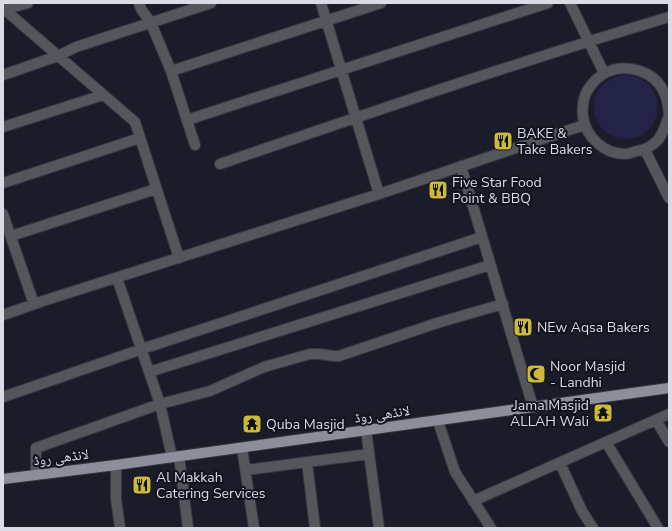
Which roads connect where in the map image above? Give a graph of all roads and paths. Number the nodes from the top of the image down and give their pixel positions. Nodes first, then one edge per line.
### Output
1 (28, 3) edge
2 (139, 3) edge
3 (211, 3) edge
4 (321, 3) edge
5 (381, 3) edge
6 (548, 3) edge
7 (570, 3) edge
8 (4, 9) edge
9 (669, 17) edge
10 (326, 21) junction
11 (151, 23) junction
12 (589, 41) junction
13 (58, 56) junction
14 (341, 70) junction
15 (171, 71) junction
16 (604, 73) junction
17 (3, 75) edge
18 (103, 95) junction
19 (668, 101) edge
20 (669, 114) edge
21 (356, 118) junction
22 (187, 120) junction
23 (584, 125) junction
24 (3, 127) edge
25 (140, 138) junction
26 (195, 145) dead end
27 (645, 150) junction
28 (220, 164) dead end
29 (461, 166) junction
30 (3, 183) edge
31 (156, 189) junction
32 (379, 194) junction
33 (669, 198) edge
34 (3, 214) edge
35 (11, 236) junction
36 (482, 238) junction
37 (178, 258) junction
38 (490, 265) junction
39 (118, 278) junction
40 (34, 304) junction
41 (503, 304) junction
42 (3, 315) edge
43 (142, 349) junction
44 (149, 372) junction
45 (669, 388) edge
46 (3, 397) edge
47 (160, 404) junction
48 (533, 407) junction
49 (669, 414) edge
50 (656, 420) junction
51 (438, 421) junction
52 (366, 430) junction
53 (606, 442) junction
54 (669, 442) edge
55 (242, 448) junction
56 (369, 454) junction
57 (175, 457) junction
58 (307, 462) junction
59 (560, 463) junction
60 (116, 465) junction
61 (246, 470) junction
62 (36, 474) junction
63 (3, 478) edge
64 (473, 501) junction
65 (486, 526) edge
66 (120, 528) edge
67 (188, 528) edge
68 (254, 528) edge
69 (315, 528) edge
70 (379, 528) edge
71 (594, 528) edge
72 (658, 528) edge

1 - 8 street
2 - 11 street
3 - 11 street
4 - 10 street
5 - 10 street
6 - 14 street
7 - 12 street
8 - 13 street
9 - 12 street
10 - 14 street
10 - 15 street
11 - 13 street
11 - 15 street
12 - 16 street
12 - 21 street
13 - 17 street
13 - 18 street
14 - 21 street
14 - 22 street
15 - 22 street
16 - 19 street
16 - 23 street
18 - 24 street
18 - 25 street
19 - 20 street
20 - 27 street
21 - 28 street
21 - 32 street
22 - 26 street
23 - 27 street
23 - 29 street
25 - 30 street
25 - 31 street
27 - 33 street
29 - 32 street
29 - 36 street
31 - 35 street
31 - 37 street
32 - 37 street
34 - 35 street
35 - 40 street
36 - 38 street
36 - 43 street
37 - 39 street
38 - 41 street
38 - 44 street
39 - 40 street
39 - 43 street
40 - 42 street
41 - 47 street
41 - 48 street
43 - 44 street
43 - 46 street
44 - 47 street
45 - 48 main road, لانڈھی روڈ
47 - 57 street
47 - 62 street
48 - 51 main road, لانڈھی روڈ
49 - 50 street
50 - 53 street
50 - 54 street
51 - 52 main road, لانڈھی روڈ
51 - 64 street
52 - 55 main road, لانڈھی روڈ
52 - 56 street
53 - 59 street
53 - 72 street
55 - 57 main road, لانڈھی روڈ
55 - 61 street
56 - 58 street
56 - 70 street
57 - 60 main road, لانڈھی روڈ
57 - 67 street
58 - 61 street
58 - 69 street
59 - 64 street
59 - 71 street
60 - 62 main road, لانڈھی روڈ
60 - 66 street
61 - 68 street
62 - 63 main road, لانڈھی روڈ
64 - 65 street

